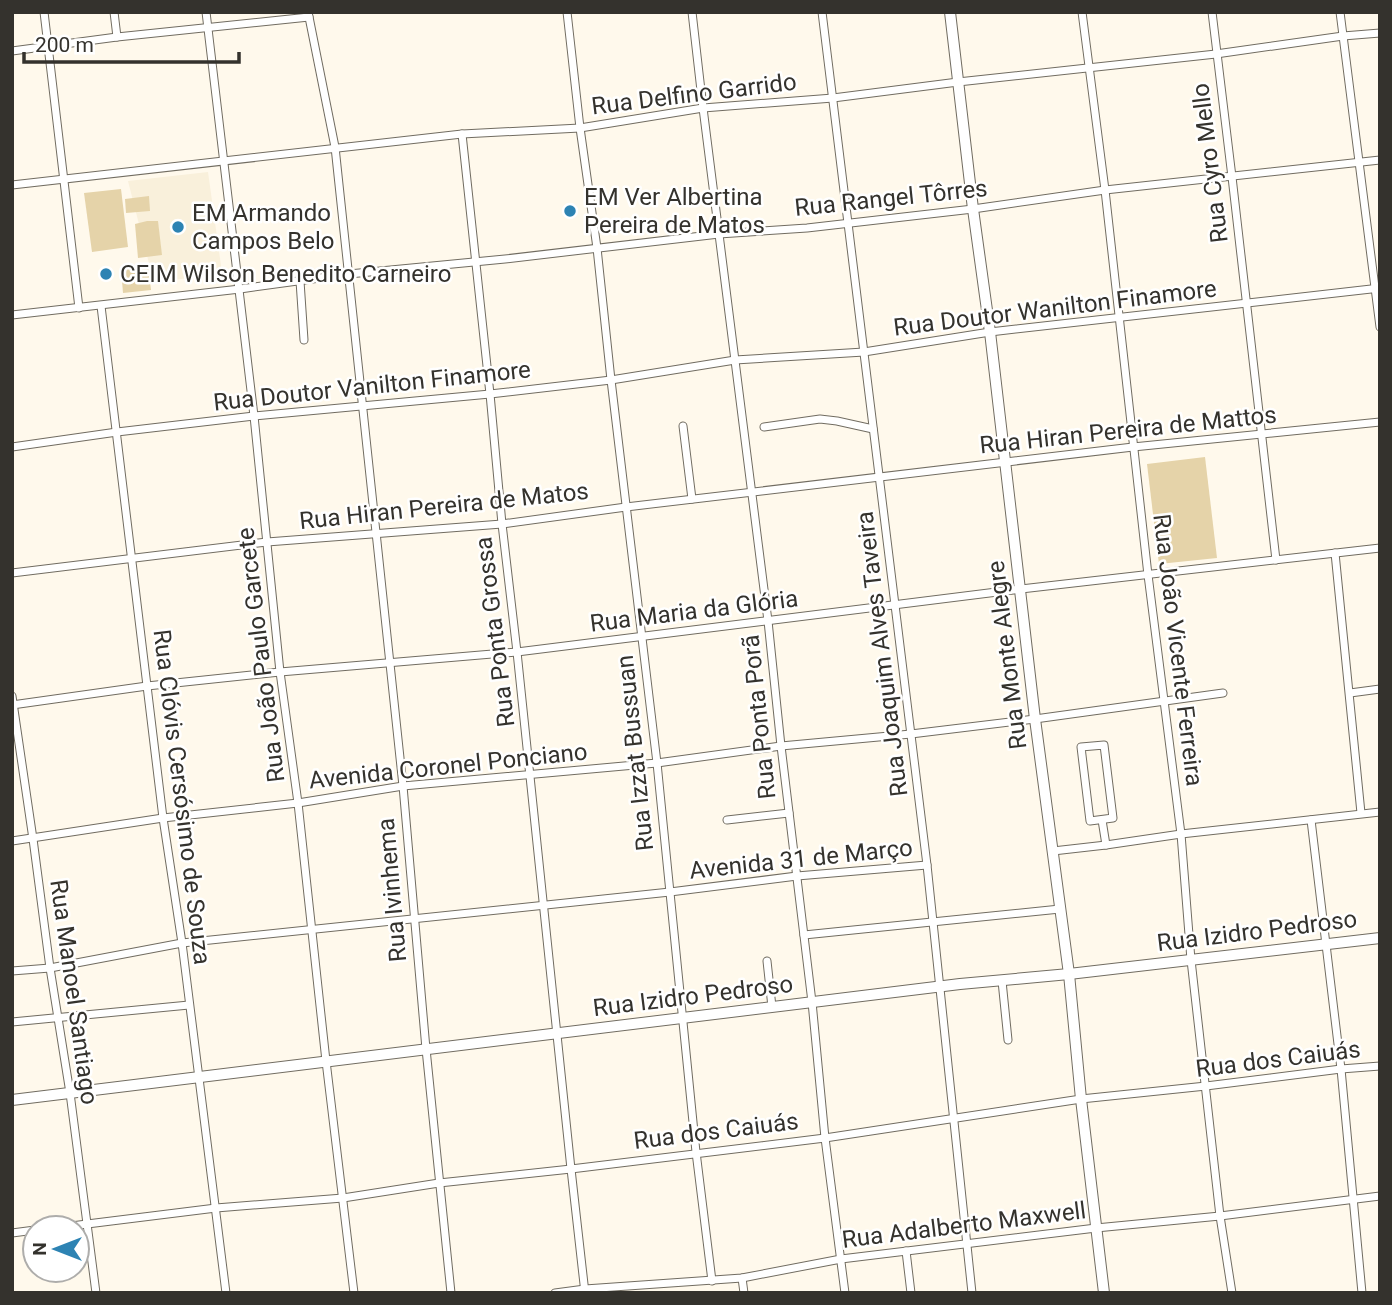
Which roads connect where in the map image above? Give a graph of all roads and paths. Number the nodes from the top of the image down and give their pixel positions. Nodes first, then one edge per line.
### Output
1 (44, 12) edge
2 (114, 12) edge
3 (206, 12) edge
4 (567, 12) edge
5 (692, 12) edge
6 (822, 12) edge
7 (950, 12) edge
8 (1082, 12) edge
9 (1212, 12) edge
10 (1340, 12) edge
11 (308, 15) edge
12 (208, 27) junction
13 (1380, 33) edge
14 (1343, 36) junction
15 (117, 37) junction
16 (48, 47) junction
17 (12, 51) edge
18 (1216, 54) junction
19 (1089, 68) junction
20 (958, 82) junction
21 (833, 98) junction
22 (702, 108) junction
23 (580, 128) junction
24 (462, 134) junction
25 (335, 148) junction
26 (1380, 160) edge
27 (223, 161) junction
28 (1358, 162) junction
29 (1233, 177) junction
30 (64, 179) junction
31 (12, 185) edge
32 (1105, 190) junction
33 (973, 209) junction
34 (849, 222) junction
35 (719, 234) junction
36 (597, 248) junction
37 (475, 262) junction
38 (349, 274) junction
39 (300, 281) junction
40 (240, 289) junction
41 (1377, 289) edge
42 (1246, 304) junction
43 (101, 306) junction
44 (79, 308) junction
45 (12, 315) edge
46 (1119, 317) junction
47 (1380, 327) edge
48 (990, 332) junction
49 (304, 340) dead end
50 (864, 352) junction
51 (735, 360) junction
52 (611, 380) junction
53 (490, 394) junction
54 (363, 406) junction
55 (254, 416) junction
56 (1380, 422) edge
57 (683, 426) dead end
58 (764, 427) dead end
59 (873, 429) junction
60 (117, 432) junction
61 (1261, 434) junction
62 (12, 447) edge
63 (1133, 447) junction
64 (1005, 463) junction
65 (880, 477) junction
66 (752, 492) junction
67 (692, 499) junction
68 (626, 507) junction
69 (502, 523) junction
70 (375, 534) junction
71 (267, 542) junction
72 (1380, 548) edge
73 (1335, 553) junction
74 (132, 560) junction
75 (1276, 560) junction
76 (12, 573) edge
77 (1148, 575) junction
78 (1021, 589) junction
79 (895, 605) junction
80 (768, 621) junction
81 (641, 637) junction
82 (517, 652) junction
83 (389, 663) junction
84 (280, 672) junction
85 (148, 686) junction
86 (1380, 689) edge
87 (1223, 693) dead end
88 (1350, 693) junction
89 (1165, 700) junction
90 (13, 702) edge
91 (1035, 719) junction
92 (911, 733) junction
93 (781, 746) junction
94 (657, 763) junction
95 (530, 774) junction
96 (403, 786) junction
97 (298, 803) junction
98 (1380, 812) edge
99 (789, 813) junction
100 (1361, 813) junction
101 (163, 818) junction
102 (727, 820) dead end
103 (1102, 820) junction
104 (1311, 820) junction
105 (1181, 834) junction
106 (33, 839) junction
107 (12, 841) edge
108 (1106, 845) junction
109 (1053, 850) junction
110 (927, 865) junction
111 (797, 876) junction
112 (670, 892) junction
113 (544, 905) junction
114 (1060, 909) junction
115 (414, 919) junction
116 (932, 921) junction
117 (312, 930) junction
118 (804, 935) junction
119 (1380, 938) edge
120 (182, 943) junction
121 (1326, 945) junction
122 (1191, 960) junction
123 (767, 961) dead end
124 (50, 968) junction
125 (12, 971) edge
126 (1069, 974) junction
127 (1002, 981) junction
128 (939, 987) junction
129 (812, 1002) junction
130 (189, 1005) junction
131 (772, 1007) junction
132 (57, 1017) junction
133 (684, 1018) junction
134 (12, 1023) edge
135 (558, 1033) junction
136 (1008, 1040) dead end
137 (426, 1049) junction
138 (326, 1061) junction
139 (1380, 1066) edge
140 (1341, 1069) junction
141 (198, 1077) junction
142 (1206, 1086) junction
143 (70, 1093) junction
144 (12, 1100) edge
145 (1081, 1100) junction
146 (954, 1119) junction
147 (825, 1138) junction
148 (696, 1153) junction
149 (571, 1169) junction
150 (439, 1183) junction
151 (1380, 1196) edge
152 (343, 1198) junction
153 (1353, 1199) junction
154 (216, 1208) junction
155 (87, 1214) edge
156 (1220, 1216) junction
157 (91, 1224) edge
158 (1096, 1227) junction
159 (966, 1243) junction
160 (91, 1250) edge
161 (906, 1251) junction
162 (841, 1259) junction
163 (742, 1278) junction
164 (712, 1281) junction
165 (585, 1291) edge
166 (96, 1293) edge
167 (226, 1293) edge
168 (354, 1293) edge
169 (451, 1293) edge
170 (555, 1293) edge
171 (744, 1293) edge
172 (845, 1293) edge
173 (911, 1293) edge
174 (972, 1293) edge
175 (1104, 1293) edge
176 (1231, 1293) edge
177 (1362, 1293) edge

1 - 16 street
2 - 15 street
3 - 12 street, Rua João Paulo Garcete
4 - 23 street, Rua Izzat Bussuan
5 - 22 street, Rua Ponta Porã
6 - 21 street, Rua Joaquim Alves Taveira
7 - 20 street, Rua Monte Alegre
8 - 19 street, Rua João Vicente Ferreira
9 - 18 street, Rua Cyro Mello
10 - 14 street
11 - 12 street
11 - 25 street, Rua Ivinhema
12 - 15 street
12 - 27 street, Rua João Paulo Garcete
13 - 14 street, Rua Delfino Garrido
14 - 18 street, Rua Delfino Garrido
14 - 28 street
15 - 16 street
16 - 17 street
16 - 30 street
18 - 19 street, Rua Delfino Garrido
18 - 29 street, Rua Cyro Mello
19 - 20 street, Rua Delfino Garrido
19 - 32 street, Rua João Vicente Ferreira
20 - 21 street, Rua Delfino Garrido
20 - 33 street, Rua Monte Alegre
21 - 22 street, Rua Delfino Garrido
21 - 34 street, Rua Joaquim Alves Taveira
22 - 23 street, Rua Delfino Garrido
22 - 35 street, Rua Ponta Porã
23 - 24 street, Rua Delfino Garrido
23 - 36 street, Rua Izzat Bussuan
24 - 25 street, Rua Delfino Garrido
24 - 37 street, Rua Ponta Grossa
25 - 27 street, Rua Delfino Garrido
25 - 38 street, Rua Ivinhema
26 - 28 street, Rua Rangel Tôrres
27 - 30 street, Rua Delfino Garrido
27 - 40 street, Rua João Paulo Garcete
28 - 29 street, Rua Rangel Tôrres
28 - 41 street
29 - 32 street, Rua Rangel Tôrres
29 - 42 street, Rua Cyro Mello
30 - 31 street, Rua Delfino Garrido
30 - 44 street
32 - 33 street, Rua Rangel Tôrres
32 - 46 street, Rua João Vicente Ferreira
33 - 34 street, Rua Rangel Tôrres
33 - 48 street, Rua Monte Alegre
34 - 35 street, Rua Rangel Tôrres
34 - 50 street, Rua Joaquim Alves Taveira
35 - 36 street, Rua Rangel Tôrres
35 - 51 street, Rua Ponta Porã
36 - 37 street, Rua Rangel Tôrres
36 - 52 street, Rua Izzat Bussuan
37 - 38 street, Rua Rangel Tôrres
37 - 53 street, Rua Ponta Grossa
38 - 39 street, Rua Rangel Tôrres
38 - 54 street, Rua Ivinhema
39 - 40 street, Rua Rangel Tôrres
39 - 49 street
40 - 43 street, Rua Rangel Tôrres
40 - 55 street, Rua João Paulo Garcete
41 - 42 street, Rua Doutor Wanilton Finamore
41 - 47 street
42 - 46 street, Rua Doutor Wanilton Finamore
42 - 61 street, Rua Cyro Mello
43 - 44 street, Rua Rangel Tôrres
43 - 60 street, Rua Clóvis Cersósimo de Souza
44 - 45 street, Rua Rangel Tôrres
46 - 48 street, Rua Doutor Wanilton Finamore
46 - 63 street, Rua João Vicente Ferreira
48 - 50 street, Rua Doutor Wanilton Finamore
48 - 64 street, Rua Monte Alegre
50 - 51 street, Rua Doutor Wanilton Finamore
50 - 59 street, Rua Joaquim Alves Taveira
51 - 52 street, Rua Doutor Vanilton Finamore
51 - 66 street, Rua Ponta Porã
52 - 53 street, Rua Doutor Vanilton Finamore
52 - 68 street, Rua Izzat Bussuan
53 - 54 street, Rua Doutor Vanilton Finamore
53 - 69 street, Rua Ponta Grossa
54 - 55 street, Rua Doutor Vanilton Finamore
54 - 70 street, Rua Ivinhema
55 - 60 street, Rua Doutor Vanilton Finamore
55 - 71 street, Rua João Paulo Garcete
56 - 61 street, Rua Hiran Pereira de Mattos
57 - 67 street
58 - 59 street
59 - 65 street, Rua Joaquim Alves Taveira
60 - 62 street, Rua Doutor Vanilton Finamore
60 - 74 street, Rua Clóvis Cersósimo de Souza
61 - 63 street, Rua Hiran Pereira de Mattos
61 - 75 street, Rua Cyro Mello
63 - 64 street, Rua Hiran Pereira de Mattos
63 - 77 street, Rua João Vicente Ferreira
64 - 65 street, Rua Hiran Pereira de Mattos
64 - 78 street, Rua Monte Alegre
65 - 66 street, Rua Hiran Pereira de Matos
65 - 79 street, Rua Joaquim Alves Taveira
66 - 67 street, Rua Hiran Pereira de Matos
66 - 80 street, Rua Ponta Porã
67 - 68 street, Rua Hiran Pereira de Matos
68 - 69 street, Rua Hiran Pereira de Matos
68 - 81 street, Rua Izzat Bussuan
69 - 70 street, Rua Hiran Pereira de Matos
69 - 82 street, Rua Ponta Grossa
70 - 71 street, Rua Hiran Pereira de Matos
70 - 83 street, Rua Ivinhema
71 - 74 street, Rua Hiran Pereira de Matos
71 - 84 street, Rua João Paulo Garcete
72 - 73 street, Rua Maria da Glória
73 - 75 street, Rua Maria da Glória
73 - 88 street
74 - 76 street, Rua Hiran Pereira de Matos
74 - 85 street, Rua Clóvis Cersósimo de Souza
75 - 77 street, Rua Maria da Glória
77 - 78 street, Rua Maria da Glória
77 - 89 street, Rua João Vicente Ferreira
78 - 79 street, Rua Maria da Glória
78 - 91 street, Rua Monte Alegre
79 - 80 street, Rua Maria da Glória
79 - 92 street, Rua Joaquim Alves Taveira
80 - 81 street, Rua Maria da Glória
80 - 93 street, Rua Ponta Porã
81 - 82 street, Rua Maria da Glória
81 - 94 street, Rua Izzat Bussuan
82 - 83 street, Rua Maria da Glória
82 - 95 street, Rua Ponta Grossa
83 - 84 street, Rua Maria da Glória
83 - 96 street, Rua Ivinhema
84 - 85 street, Rua Maria da Glória
84 - 97 street, Rua João Paulo Garcete
85 - 90 street, Rua Maria da Glória
85 - 101 street, Rua Clóvis Cersósimo de Souza
86 - 88 street
87 - 89 street, Avenida Coronel Ponciano
88 - 100 street
89 - 91 street, Avenida Coronel Ponciano
89 - 105 street, Rua João Vicente Ferreira
90 - 106 street, Rua Manoel Santiago
91 - 92 street, Avenida Coronel Ponciano
91 - 109 street, Rua Monte Alegre
92 - 93 street, Avenida Coronel Ponciano
92 - 110 street, Rua Joaquim Alves Taveira
93 - 94 street, Avenida Coronel Ponciano
93 - 99 street, Rua Ponta Porã
94 - 95 street, Avenida Coronel Ponciano
94 - 112 street, Rua Izzat Bussuan
95 - 96 street, Avenida Coronel Ponciano
95 - 113 street, Rua Ponta Grossa
96 - 97 street, Avenida Coronel Ponciano
96 - 115 street, Rua Ivinhema
97 - 101 street, Avenida Coronel Ponciano
97 - 117 street, Rua João Paulo Garcete
98 - 100 street
99 - 102 street
99 - 111 street, Rua Ponta Porã
100 - 104 street
101 - 106 street, Avenida Coronel Ponciano
101 - 120 street, Rua Clóvis Cersósimo de Souza
103 - 103 street
103 - 108 street
104 - 105 street
104 - 121 street
105 - 108 street
105 - 122 street, Rua João Vicente Ferreira
106 - 107 street, Avenida Coronel Ponciano
106 - 124 street, Rua Manoel Santiago
108 - 109 street
109 - 114 street, Rua Monte Alegre
110 - 111 street, Avenida 31 de Março
110 - 116 street, Rua Joaquim Alves Taveira
111 - 112 street, Avenida 31 de Março
111 - 118 street, Rua Ponta Porã
112 - 113 street, Avenida 31 de Março
112 - 133 street, Rua Izzat Bussuan
113 - 115 street, Avenida 31 de Março
113 - 135 street, Rua Ponta Grossa
114 - 116 street
114 - 126 street, Rua Monte Alegre
115 - 117 street, Avenida 31 de Março
115 - 137 street, Rua Ivinhema
116 - 118 street
116 - 128 street, Rua Joaquim Alves Taveira
117 - 120 street, Avenida 31 de Março
117 - 138 street, Rua João Paulo Garcete
118 - 129 street, Rua Ponta Porã
119 - 121 street, Rua Izidro Pedroso
120 - 124 street, Avenida 31 de Março
120 - 130 street, Rua Clóvis Cersósimo de Souza
121 - 122 street, Rua Izidro Pedroso
121 - 140 street
122 - 126 street, Rua Izidro Pedroso
122 - 142 street, Rua João Vicente Ferreira
123 - 131 street
124 - 125 street, Avenida 31 de Março
124 - 132 street, Rua Manoel Santiago
126 - 127 street, Rua Izidro Pedroso
126 - 145 street, Rua Monte Alegre
127 - 128 street, Rua Izidro Pedroso
127 - 136 street
128 - 129 street, Rua Izidro Pedroso
128 - 146 street, Rua Joaquim Alves Taveira
129 - 131 street, Rua Izidro Pedroso
129 - 147 street, Rua Ponta Porã
130 - 132 street
130 - 141 street, Rua Clóvis Cersósimo de Souza
131 - 133 street, Rua Izidro Pedroso
132 - 134 street
132 - 143 street, Rua Manoel Santiago
133 - 135 street, Rua Izidro Pedroso
133 - 148 street, Rua Izzat Bussuan
135 - 137 street, Rua Izidro Pedroso
135 - 149 street, Rua Ponta Grossa
137 - 138 street, Rua Izidro Pedroso
137 - 150 street, Rua Ivinhema
138 - 141 street, Rua Izidro Pedroso
138 - 152 street, Rua João Paulo Garcete
139 - 140 street, Rua dos Caiuás
140 - 142 street, Rua dos Caiuás
140 - 153 street
141 - 143 street, Rua Izidro Pedroso
141 - 154 street, Rua Clóvis Cersósimo de Souza
142 - 145 street, Rua dos Caiuás
142 - 156 street, Rua João Vicente Ferreira
143 - 144 street, Rua Izidro Pedroso
143 - 155 street, Rua Manoel Santiago
145 - 146 street, Rua dos Caiuás
145 - 158 street, Rua Monte Alegre
146 - 147 street, Rua dos Caiuás
146 - 159 street, Rua Joaquim Alves Taveira
147 - 148 street, Rua dos Caiuás
147 - 162 street, Rua Ponta Porã
148 - 149 street, Rua dos Caiuás
148 - 164 street, Rua Izzat Bussuan
149 - 150 street, Rua dos Caiuás
149 - 165 street, Rua Ponta Grossa
150 - 152 street, Rua dos Caiuás
150 - 169 street, Rua Ivinhema
151 - 153 street, Rua Adalberto Maxwell
152 - 154 street, Rua dos Caiuás
152 - 168 street, Rua João Paulo Garcete
153 - 156 street, Rua Adalberto Maxwell
153 - 177 street
154 - 157 street, Rua dos Caiuás
154 - 167 street, Rua Clóvis Cersósimo de Souza
156 - 158 street, Rua Adalberto Maxwell
156 - 176 street, Rua João Vicente Ferreira
158 - 159 street, Rua Adalberto Maxwell
158 - 175 street, Rua Monte Alegre
159 - 161 street, Rua Adalberto Maxwell
159 - 174 street, Rua Joaquim Alves Taveira
160 - 166 street, Rua Manoel Santiago
161 - 162 street, Rua Adalberto Maxwell
161 - 173 street
162 - 163 street, Rua Adalberto Maxwell
162 - 172 street, Rua Ponta Porã
163 - 164 street, Rua Adalberto Maxwell
163 - 171 street
164 - 165 street, Rua Adalberto Maxwell
165 - 170 street, Rua Adalberto Maxwell

